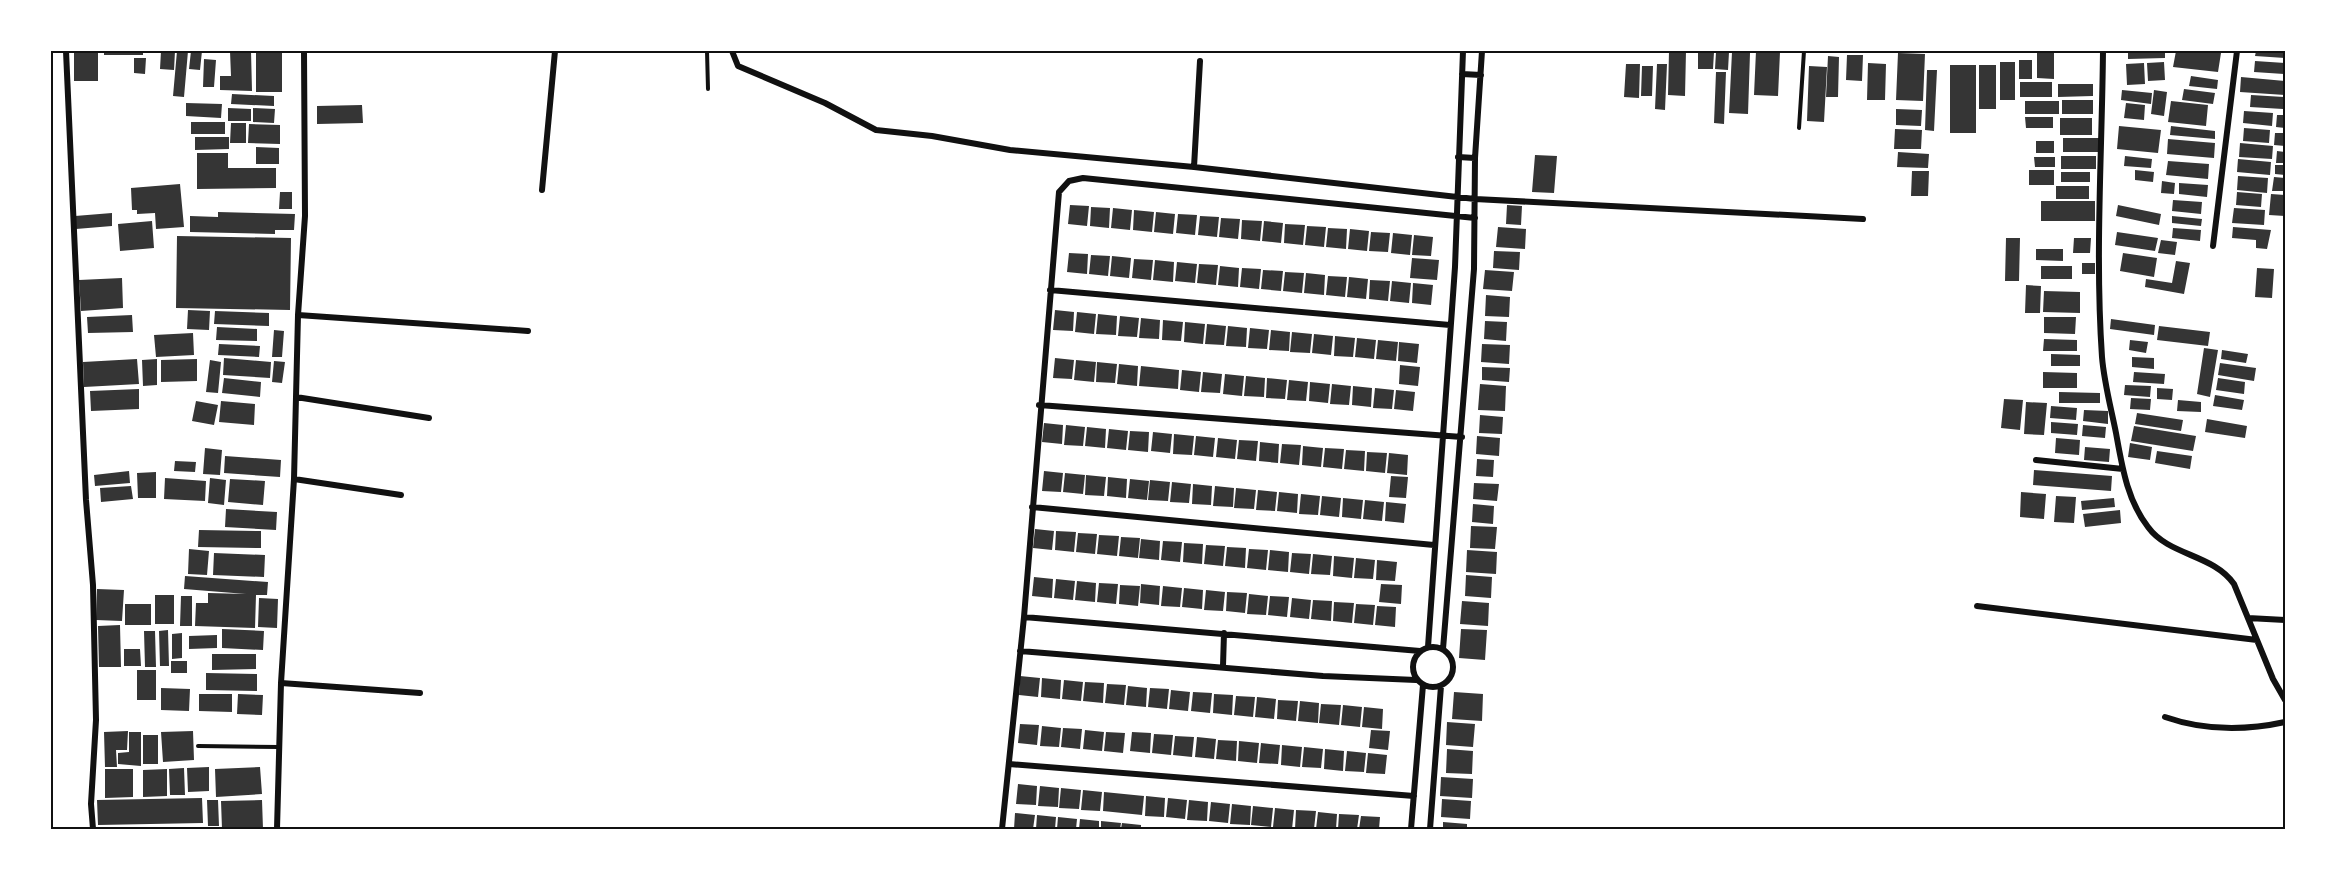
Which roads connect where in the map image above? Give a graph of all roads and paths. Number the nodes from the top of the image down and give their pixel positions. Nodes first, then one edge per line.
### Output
1 (66, 51) edge
2 (304, 51) edge
3 (555, 51) edge
4 (707, 51) edge
5 (732, 51) edge
6 (1463, 51) edge
7 (1482, 51) edge
8 (1804, 51) edge
9 (2103, 51) edge
10 (2237, 51) edge
11 (1200, 61) dead end
12 (1462, 74) junction
13 (1481, 75) junction
14 (708, 89) dead end
15 (1799, 128) dead end
16 (1458, 157) junction
17 (1475, 158) junction
18 (1194, 167) junction
19 (542, 190) dead end
20 (1456, 197) junction
21 (1475, 199) junction
22 (1455, 217) junction
23 (1475, 218) junction
24 (1863, 219) dead end
25 (2213, 246) dead end
26 (1050, 290) junction
27 (298, 315) junction
28 (1450, 325) junction
29 (528, 331) dead end
30 (296, 397) junction
31 (1039, 405) junction
32 (429, 418) dead end
33 (1443, 435) junction
34 (1462, 437) junction
35 (2036, 460) dead end
36 (2122, 469) junction
37 (294, 479) junction
38 (401, 495) dead end
39 (1032, 507) junction
40 (1434, 546) junction
41 (1977, 606) dead end
42 (1024, 617) junction
43 (2248, 618) junction
44 (2285, 620) edge
45 (1224, 633) junction
46 (2257, 640) junction
47 (1428, 647) junction
48 (1443, 649) junction
49 (1020, 651) junction
50 (1420, 651) junction
51 (1223, 666) junction
52 (1416, 680) junction
53 (281, 683) junction
54 (1422, 685) junction
55 (1441, 686) junction
56 (420, 693) dead end
57 (2285, 700) edge
58 (2165, 717) dead end
59 (2285, 722) edge
60 (198, 746) dead end
61 (279, 747) junction
62 (1009, 764) junction
63 (1414, 796) junction
64 (93, 829) edge
65 (277, 829) edge
66 (1002, 829) edge
67 (1411, 829) edge
68 (1430, 829) edge

1 - 64 street
2 - 27 street
3 - 19 street
4 - 14 lane
5 - 18 street
6 - 12 street
7 - 13 street
8 - 15 lane
9 - 36 street
10 - 25 street
11 - 18 street
12 - 13 street
12 - 16 street
13 - 17 street
16 - 17 street
16 - 20 street
17 - 21 street
18 - 20 street
20 - 21 street
20 - 22 street
21 - 23 street
21 - 24 street
22 - 23 street
22 - 26 street
22 - 28 street
23 - 34 street
26 - 28 street
26 - 31 street
27 - 29 street
27 - 30 street
28 - 33 street
30 - 32 street
30 - 37 street
31 - 33 street
31 - 39 street
33 - 34 street
33 - 40 street
34 - 48 street
35 - 36 street
36 - 43 street
37 - 38 street
37 - 53 street
39 - 40 street
39 - 42 street
40 - 47 street
41 - 46 street
42 - 45 street
42 - 49 street
43 - 44 street
43 - 46 street
45 - 50 street
45 - 51 street
46 - 57 street
47 - 48 street
47 - 50 street
48 - 55 street
49 - 51 street
49 - 62 street
50 - 52 street
51 - 52 street
52 - 54 street
53 - 56 street
53 - 61 street
54 - 55 street
54 - 63 street
55 - 68 street
58 - 59 street
60 - 61 lane
61 - 65 street
62 - 63 street
62 - 66 street
63 - 67 street

